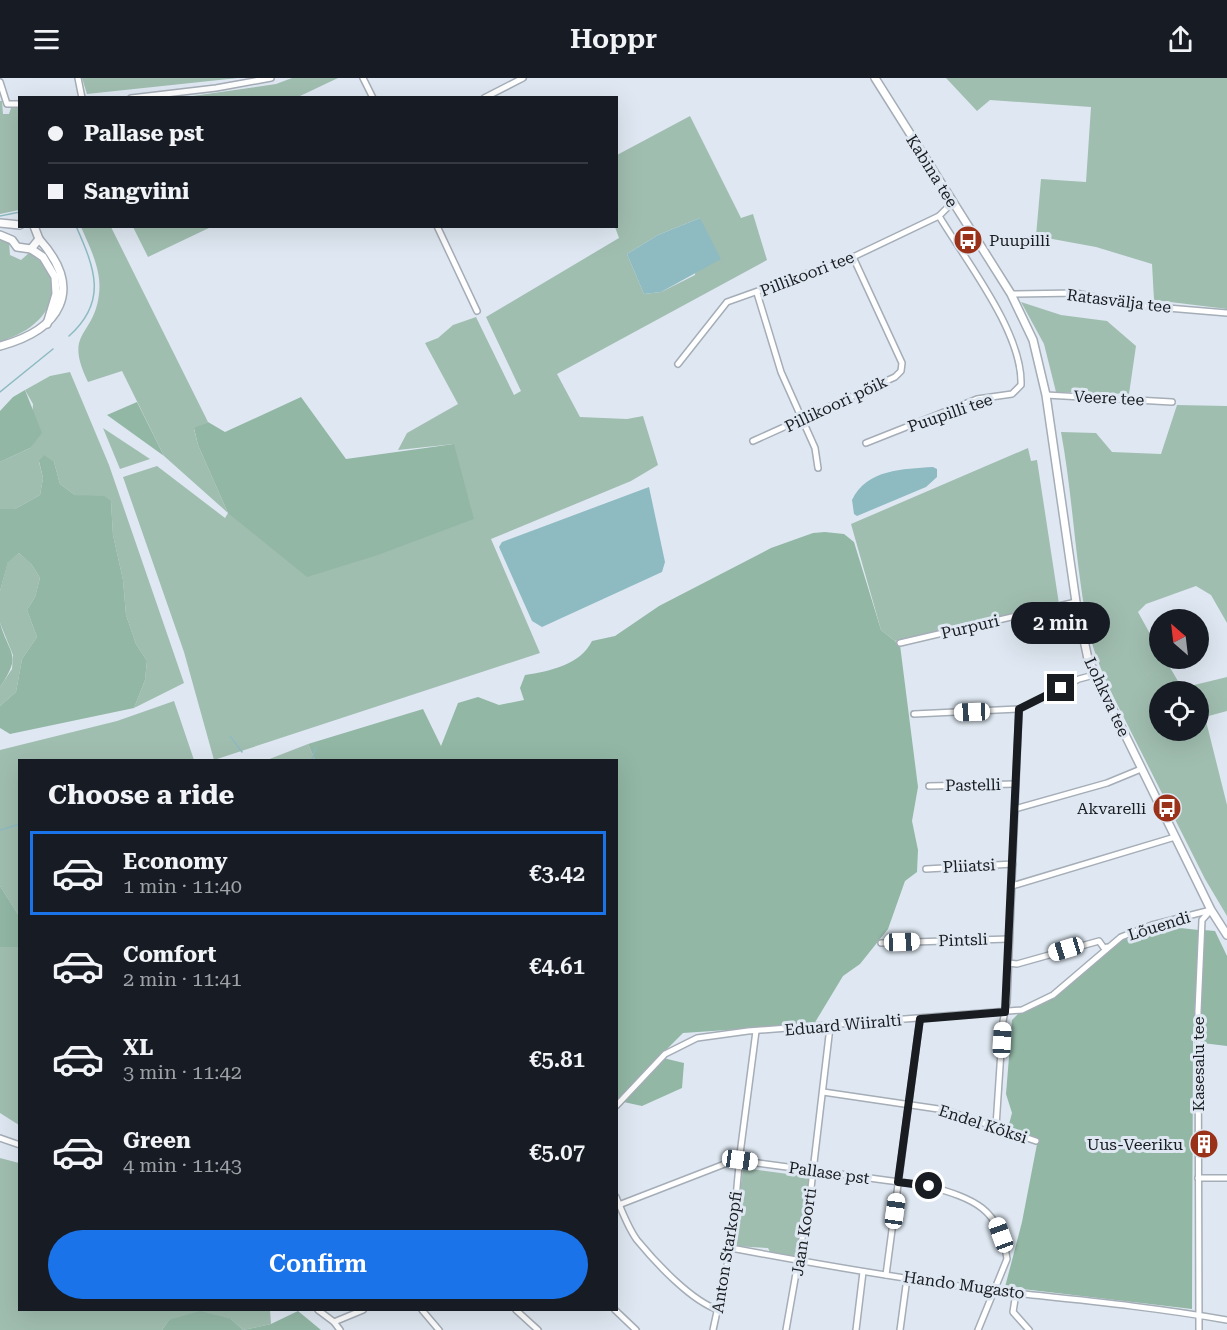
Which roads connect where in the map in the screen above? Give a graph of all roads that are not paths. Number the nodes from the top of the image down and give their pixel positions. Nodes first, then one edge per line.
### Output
1 (78, 78) edge
2 (271, 78) edge
3 (363, 78) edge
4 (524, 78) edge
5 (875, 78) edge
6 (0, 82) edge
7 (82, 96) edge
8 (148, 96) edge
9 (372, 96) edge
10 (488, 96) edge
11 (18, 104) edge
12 (952, 203) junction
13 (939, 216) junction
14 (0, 223) edge
15 (18, 225) edge
16 (18, 226) edge
17 (438, 228) edge
18 (38, 231) edge
19 (0, 235) edge
20 (12, 240) junction
21 (30, 249) junction
22 (853, 257) junction
23 (757, 293) junction
24 (1011, 294) junction
25 (477, 310) dead end
26 (1227, 313) edge
27 (47, 324) junction
28 (0, 346) edge
29 (678, 364) dead end
30 (1046, 395) junction
31 (1172, 402) dead end
32 (803, 420) junction
33 (753, 441) dead end
34 (866, 443) dead end
35 (818, 468) dead end
36 (1076, 602) junction
37 (900, 643) dead end
38 (1094, 675) junction
39 (1019, 709) junction
40 (914, 714) dead end
41 (1141, 769) junction
42 (1016, 784) junction
43 (929, 786) dead end
44 (1015, 809) junction
45 (1175, 837) junction
46 (1012, 864) junction
47 (927, 869) dead end
48 (1012, 886) junction
49 (1211, 910) junction
50 (1227, 935) edge
51 (1010, 939) junction
52 (881, 943) dead end
53 (1109, 946) junction
54 (1008, 963) junction
55 (1005, 1012) junction
56 (920, 1019) junction
57 (830, 1027) junction
58 (756, 1031) junction
59 (823, 1092) junction
60 (618, 1104) edge
61 (909, 1105) junction
62 (996, 1126) junction
63 (0, 1138) edge
64 (1036, 1141) dead end
65 (18, 1144) edge
66 (740, 1160) junction
67 (814, 1170) junction
68 (1198, 1178) junction
69 (1227, 1178) edge
70 (898, 1182) junction
71 (618, 1206) edge
72 (731, 1248) junction
73 (800, 1261) junction
74 (863, 1272) junction
75 (886, 1275) junction
76 (907, 1278) junction
77 (994, 1290) junction
78 (1016, 1293) junction
79 (719, 1310) junction
80 (319, 1311) edge
81 (361, 1311) edge
82 (423, 1311) edge
83 (517, 1311) edge
84 (616, 1311) edge
85 (1199, 1314) junction
86 (1227, 1320) edge
87 (334, 1322) junction
88 (340, 1330) edge
89 (439, 1330) edge
90 (538, 1330) edge
91 (636, 1330) edge
92 (713, 1330) edge
93 (786, 1330) edge
94 (856, 1330) edge
95 (900, 1330) edge
96 (978, 1330) edge
97 (1029, 1330) edge
98 (1199, 1330) edge

1 - 7 street
2 - 8 street
3 - 9 street
4 - 10 street
5 - 12 street, Kabina tee
6 - 11 street
12 - 13 street, Pillikoori tee
12 - 24 street, Kabina tee
13 - 22 street, Pillikoori tee
13 - 34 street, Puupilli tee
14 - 15 street
16 - 20 street
17 - 25 street
18 - 21 street
18 - 27 street
19 - 20 street
20 - 21 street
21 - 27 street
22 - 23 street, Pillikoori tee
22 - 32 street, Pillikoori põik
23 - 29 street, Pillikoori tee
23 - 32 street
24 - 26 street, Ratasvälja tee
24 - 30 street, Kabina tee
27 - 28 street
30 - 31 street, Veere tee
30 - 36 street, Lohkva tee
32 - 33 street, Pillikoori põik
32 - 35 street
36 - 37 street, Purpuri
36 - 38 street, Lohkva tee
38 - 39 street
38 - 41 street, Lohkva tee
39 - 40 street
39 - 42 street
41 - 44 street
41 - 45 street, Lohkva tee
42 - 43 street, Pastelli
42 - 44 street
44 - 46 street
45 - 48 street
45 - 49 street, Lohkva tee
46 - 47 street, Pliiatsi
46 - 48 street
48 - 51 street
49 - 50 street, Lohkva tee
49 - 53 street, Lõuendi
49 - 68 street, Kasesalu tee
51 - 52 street, Pintsli
51 - 54 street
53 - 54 street, Lõuendi
53 - 55 street, Eduard Wiiralti
54 - 55 street
55 - 56 street, Eduard Wiiralti
55 - 62 street
56 - 57 street, Eduard Wiiralti
56 - 61 street
57 - 58 street, Eduard Wiiralti
57 - 59 street, Jaan Koorti
58 - 60 street, Eduard Wiiralti
58 - 66 street, Anton Starkopfi
59 - 61 street, Endel Kõksi
59 - 67 street, Jaan Koorti
61 - 62 street, Endel Kõksi
61 - 70 street
62 - 64 street, Endel Kõksi
63 - 65 street
66 - 67 street, Pallase pst
66 - 71 street, Pallase pst
66 - 72 street, Anton Starkopfi
67 - 70 street, Pallase pst
67 - 73 street, Jaan Koorti
68 - 69 street
68 - 85 street, Kasesalu tee
70 - 75 street
70 - 77 street, Pallase pst
71 - 79 street
72 - 73 street, Hando Mugasto
72 - 79 street, Anton Starkopfi
73 - 74 street, Hando Mugasto
73 - 93 street, Jaan Koorti
74 - 75 street, Hando Mugasto
74 - 94 street
75 - 76 street, Hando Mugasto
76 - 77 street, Hando Mugasto
76 - 95 street
77 - 78 street, Hando Mugasto
77 - 96 street, Pallase pst
78 - 85 street, Hando Mugasto
78 - 97 street
79 - 92 street, Anton Starkopfi
80 - 87 street
81 - 87 street
82 - 89 street
83 - 90 street
84 - 91 street
85 - 86 street, Hando Mugasto
85 - 98 street, Kasesalu tee
87 - 88 street

